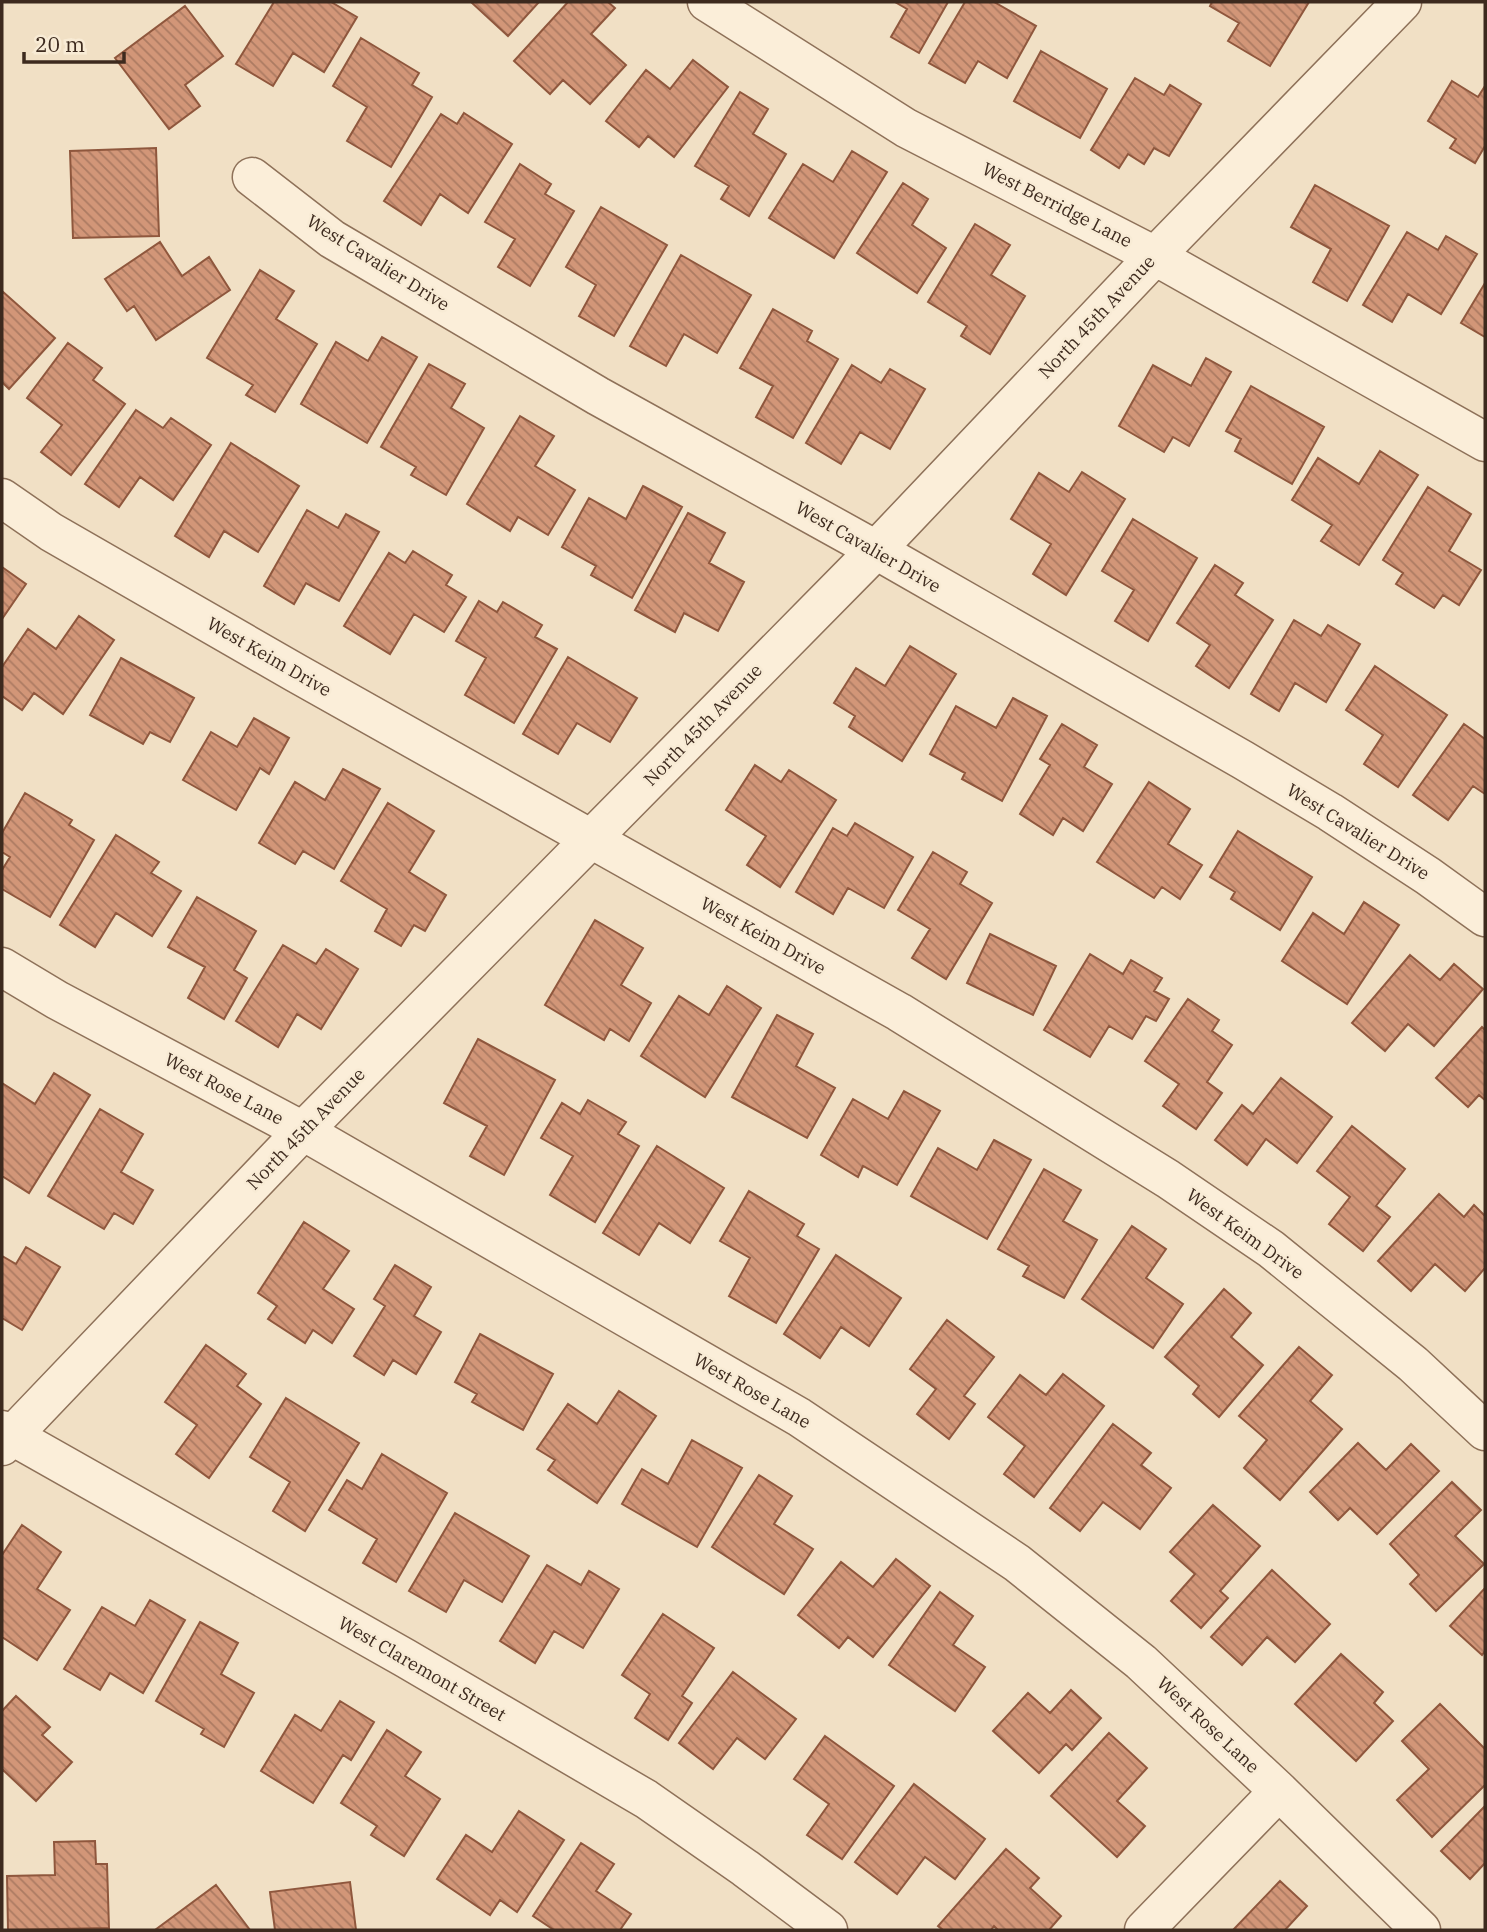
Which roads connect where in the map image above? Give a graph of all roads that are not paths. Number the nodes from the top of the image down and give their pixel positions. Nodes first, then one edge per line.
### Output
1 (707, 2) edge
2 (1402, 2) edge
3 (252, 177) dead end
4 (1155, 256) junction
5 (1485, 442) edge
6 (2, 498) edge
7 (876, 550) junction
8 (591, 840) junction
9 (1485, 917) edge
10 (2, 967) edge
11 (303, 1131) junction
12 (1485, 1431) edge
13 (5, 1437) edge
14 (1279, 1791) junction
15 (828, 1930) edge
16 (1144, 1930) edge
17 (1420, 1930) edge

1 - 4 street, West Berridge Lane
2 - 4 street, North 45th Avenue
3 - 7 street, West Cavalier Drive
4 - 5 street, West Berridge Lane
4 - 7 street, North 45th Avenue
6 - 8 street, West Keim Drive
7 - 8 street, North 45th Avenue
7 - 9 street, West Cavalier Drive
8 - 11 street, North 45th Avenue
8 - 12 street, West Keim Drive
10 - 11 street, West Rose Lane
11 - 13 street, North 45th Avenue
11 - 14 street, West Rose Lane
13 - 15 street, West Claremont Street
14 - 16 street
14 - 17 street, West Rose Lane

